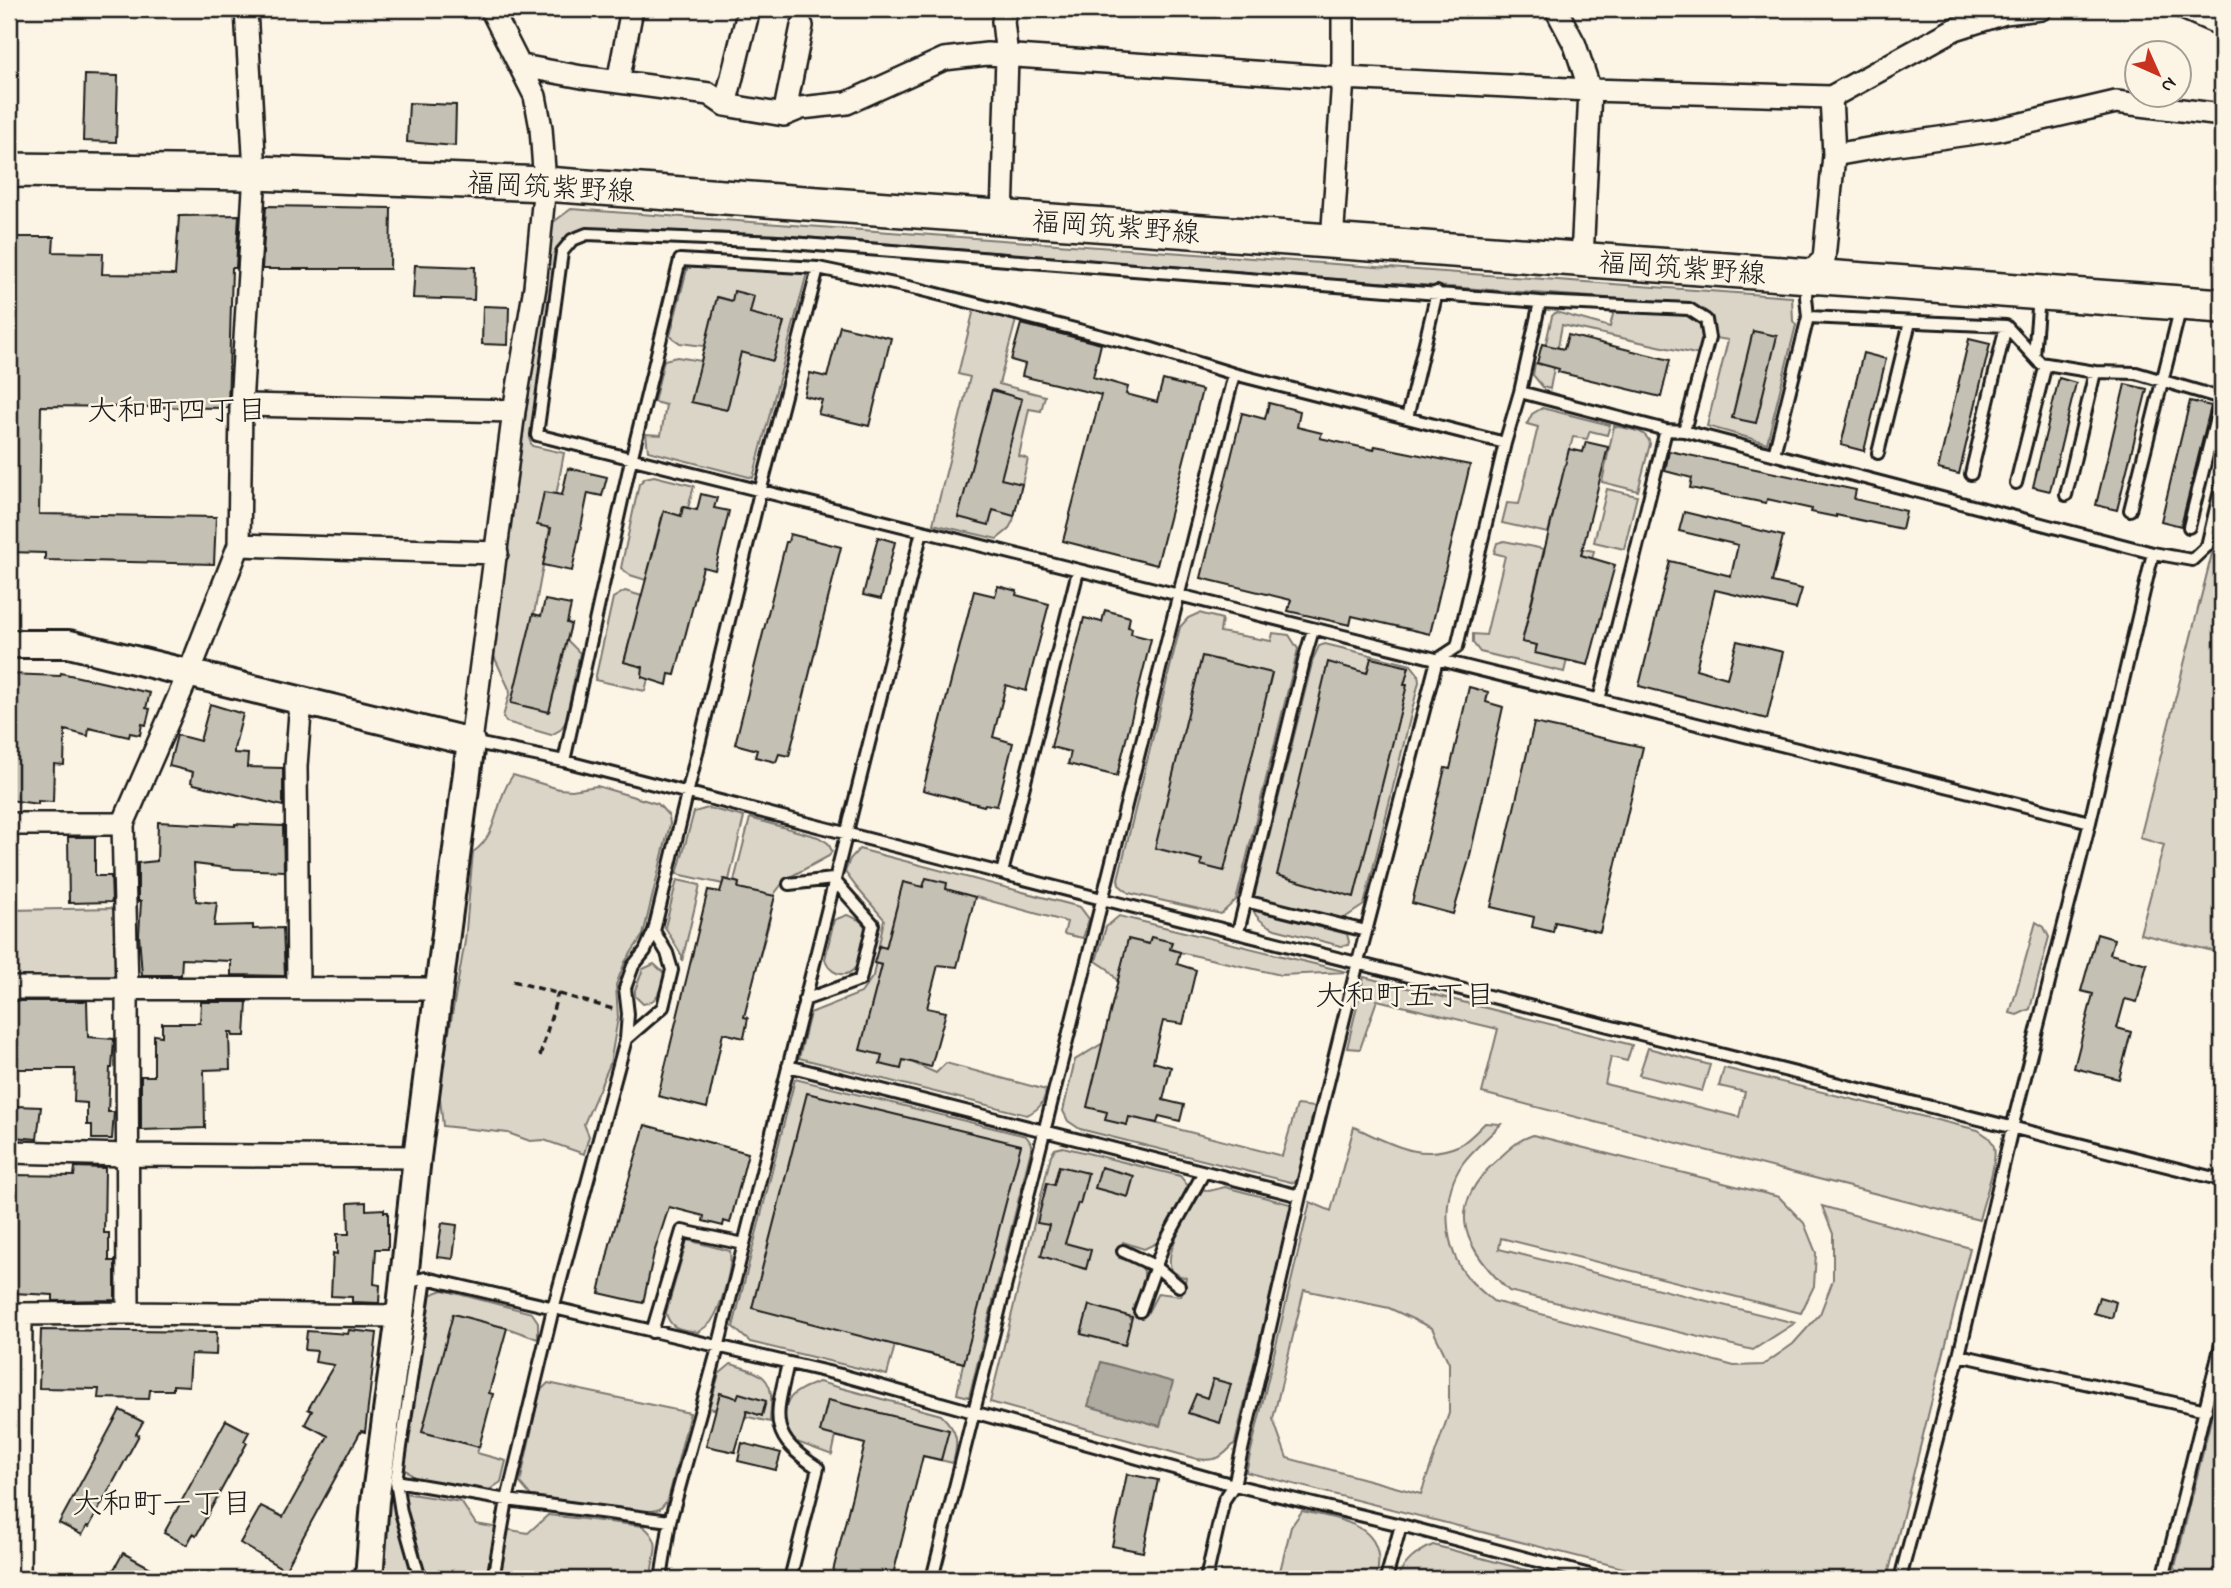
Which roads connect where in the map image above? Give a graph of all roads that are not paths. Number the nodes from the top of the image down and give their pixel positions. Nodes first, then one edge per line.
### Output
1 (246, 9) edge
2 (632, 9) edge
3 (749, 9) edge
4 (1006, 9) edge
5 (1343, 9) edge
6 (1556, 9) edge
7 (1983, 9) edge
8 (2041, 9) edge
9 (496, 10) edge
10 (2193, 10) edge
11 (2005, 13) junction
12 (2222, 25) edge
13 (802, 26) dead end
14 (1007, 57) junction
15 (522, 66) junction
16 (1343, 78) junction
17 (618, 82) junction
18 (1590, 90) junction
19 (1831, 97) junction
20 (725, 105) junction
21 (784, 115) junction
22 (2222, 115) edge
23 (1834, 155) junction
24 (9, 170) edge
25 (255, 173) junction
26 (545, 184) junction
27 (1002, 218) junction
28 (1332, 242) junction
29 (1582, 259) junction
30 (818, 268) junction
31 (1807, 276) junction
32 (1437, 292) junction
33 (2039, 294) junction
34 (1540, 302) junction
35 (2182, 304) junction
36 (2222, 306) edge
37 (1808, 317) junction
38 (1910, 322) junction
39 (2006, 326) junction
40 (2034, 356) junction
41 (2046, 364) junction
42 (2095, 372) junction
43 (1234, 374) junction
44 (2163, 380) junction
45 (1520, 392) junction
46 (241, 405) junction
47 (514, 411) junction
48 (1407, 418) junction
49 (1665, 430) junction
50 (1684, 431) junction
51 (1505, 443) junction
52 (1878, 453) dead end
53 (1774, 454) junction
54 (631, 460) junction
55 (1971, 474) dead end
56 (2222, 482) edge
57 (2016, 483) dead end
58 (760, 492) junction
59 (2066, 495) dead end
60 (2130, 510) dead end
61 (2189, 527) dead end
62 (922, 531) junction
63 (239, 545) junction
64 (497, 553) junction
65 (2153, 553) junction
66 (1077, 570) junction
67 (1179, 597) junction
68 (1313, 630) junction
69 (9, 644) edge
70 (1437, 660) junction
71 (189, 673) junction
72 (301, 700) junction
73 (1600, 700) junction
74 (471, 742) junction
75 (564, 761) junction
76 (688, 792) junction
77 (2090, 822) junction
78 (9, 824) edge
79 (123, 824) junction
80 (848, 832) junction
81 (1002, 873) junction
82 (833, 879) junction
83 (789, 884) dead end
84 (1102, 899) junction
85 (1245, 901) junction
86 (654, 931) junction
87 (1366, 931) junction
88 (1238, 932) junction
89 (1358, 962) junction
90 (9, 988) edge
91 (298, 988) junction
92 (127, 989) junction
93 (439, 992) junction
94 (804, 1000) junction
95 (626, 1039) junction
96 (788, 1066) junction
97 (2012, 1128) junction
98 (1045, 1131) junction
99 (9, 1152) edge
100 (128, 1155) junction
101 (417, 1157) junction
102 (1204, 1172) junction
103 (2222, 1180) edge
104 (1300, 1196) junction
105 (744, 1244) junction
106 (1123, 1251) dead end
107 (1155, 1266) junction
108 (415, 1281) junction
109 (1179, 1286) dead end
110 (553, 1309) junction
111 (1140, 1311) dead end
112 (128, 1312) junction
113 (15, 1314) edge
114 (400, 1316) junction
115 (652, 1332) junction
116 (2222, 1340) edge
117 (718, 1348) junction
118 (1959, 1355) junction
119 (788, 1363) junction
120 (2206, 1410) junction
121 (973, 1413) junction
122 (396, 1481) junction
123 (1234, 1485) junction
124 (507, 1500) junction
125 (670, 1521) junction
126 (1401, 1525) junction
127 (1570, 1575) edge
128 (19, 1579) edge
129 (369, 1579) edge
130 (420, 1579) edge
131 (493, 1579) edge
132 (661, 1579) edge
133 (790, 1579) edge
134 (932, 1579) edge
135 (1206, 1579) edge
136 (1386, 1579) edge
137 (1605, 1579) edge
138 (1900, 1579) edge
139 (2163, 1579) edge

1 - 25 street
2 - 17 street
3 - 20 street
4 - 14 street
5 - 16 street
6 - 18 street
7 - 11 street
8 - 11 street
9 - 15 street
10 - 12 street
11 - 19 street
13 - 21 street
14 - 16 street
14 - 21 street
14 - 27 street
15 - 17 street
15 - 26 street
16 - 18 street
16 - 28 street
17 - 20 street
18 - 19 street
18 - 29 street
19 - 23 street
20 - 21 street
22 - 23 street
23 - 31 street
24 - 25 main road, 福岡筑紫野線
25 - 26 main road, 福岡筑紫野線
25 - 46 street
26 - 27 main road, 福岡筑紫野線
26 - 47 street
27 - 28 main road, 福岡筑紫野線
28 - 29 main road, 福岡筑紫野線
29 - 31 main road, 福岡筑紫野線
30 - 43 lane
30 - 54 lane
30 - 58 lane
31 - 33 main road, 福岡筑紫野線
31 - 37 lane
32 - 34 lane
32 - 48 lane
32 - 54 lane
33 - 35 main road, 福岡筑紫野線
33 - 40 lane
34 - 45 lane
34 - 50 lane
35 - 36 main road, 福岡筑紫野線
35 - 44 lane
37 - 38 lane
37 - 53 lane
38 - 39 lane
38 - 52 lane
39 - 40 lane
39 - 55 lane
40 - 41 lane
41 - 42 lane
41 - 57 lane
42 - 44 lane
42 - 59 lane
43 - 48 lane
43 - 67 lane
44 - 60 lane
44 - 61 lane
45 - 49 lane
45 - 51 lane
46 - 47 street
46 - 63 street
47 - 64 street
48 - 51 lane
49 - 50 lane
49 - 73 lane
50 - 53 lane
51 - 70 lane
53 - 65 lane
54 - 58 lane
54 - 75 lane
56 - 65 lane
58 - 62 lane
58 - 76 lane
62 - 66 lane
62 - 80 lane
63 - 64 street
63 - 71 street
64 - 74 street
65 - 77 lane
66 - 67 lane
66 - 81 lane
67 - 68 lane
67 - 84 lane
68 - 70 lane
68 - 85 lane
69 - 71 street
70 - 73 lane
70 - 87 lane
71 - 72 street
71 - 79 street
72 - 74 street
72 - 91 street
73 - 77 lane
74 - 75 lane
74 - 93 street
75 - 76 lane
76 - 80 lane
76 - 86 lane
77 - 97 lane
78 - 79 street
79 - 92 street
80 - 81 lane
80 - 82 lane
81 - 84 lane
82 - 83 lane
82 - 94 lane
82 - 94 lane
84 - 88 lane
84 - 98 lane
85 - 87 lane
85 - 88 lane
86 - 95 lane
86 - 95 lane
87 - 89 lane
88 - 89 lane
89 - 97 lane
89 - 104 lane
90 - 92 street
91 - 92 street
91 - 93 street
92 - 100 street
93 - 101 street
94 - 96 lane
95 - 110 lane
96 - 98 lane
96 - 105 lane
97 - 103 lane
97 - 118 lane
98 - 102 lane
98 - 121 lane
99 - 100 street
100 - 101 street
100 - 112 street
101 - 108 street
102 - 104 lane
102 - 107 lane
104 - 123 lane
105 - 115 lane
105 - 117 lane
106 - 107 lane
107 - 109 lane
107 - 111 lane
108 - 110 lane
108 - 114 street
108 - 122 lane
110 - 115 lane
110 - 124 lane
112 - 113 street
112 - 114 street
113 - 128 street
114 - 129 street
115 - 117 lane
116 - 120 lane
117 - 119 lane
117 - 125 lane
118 - 120 lane
118 - 138 lane
119 - 121 lane
119 - 133 lane
120 - 139 lane
121 - 123 lane
121 - 134 lane
122 - 124 lane
122 - 130 lane
123 - 126 lane
123 - 135 lane
124 - 125 lane
124 - 131 lane
125 - 132 lane
126 - 127 lane
126 - 136 lane
127 - 137 lane

